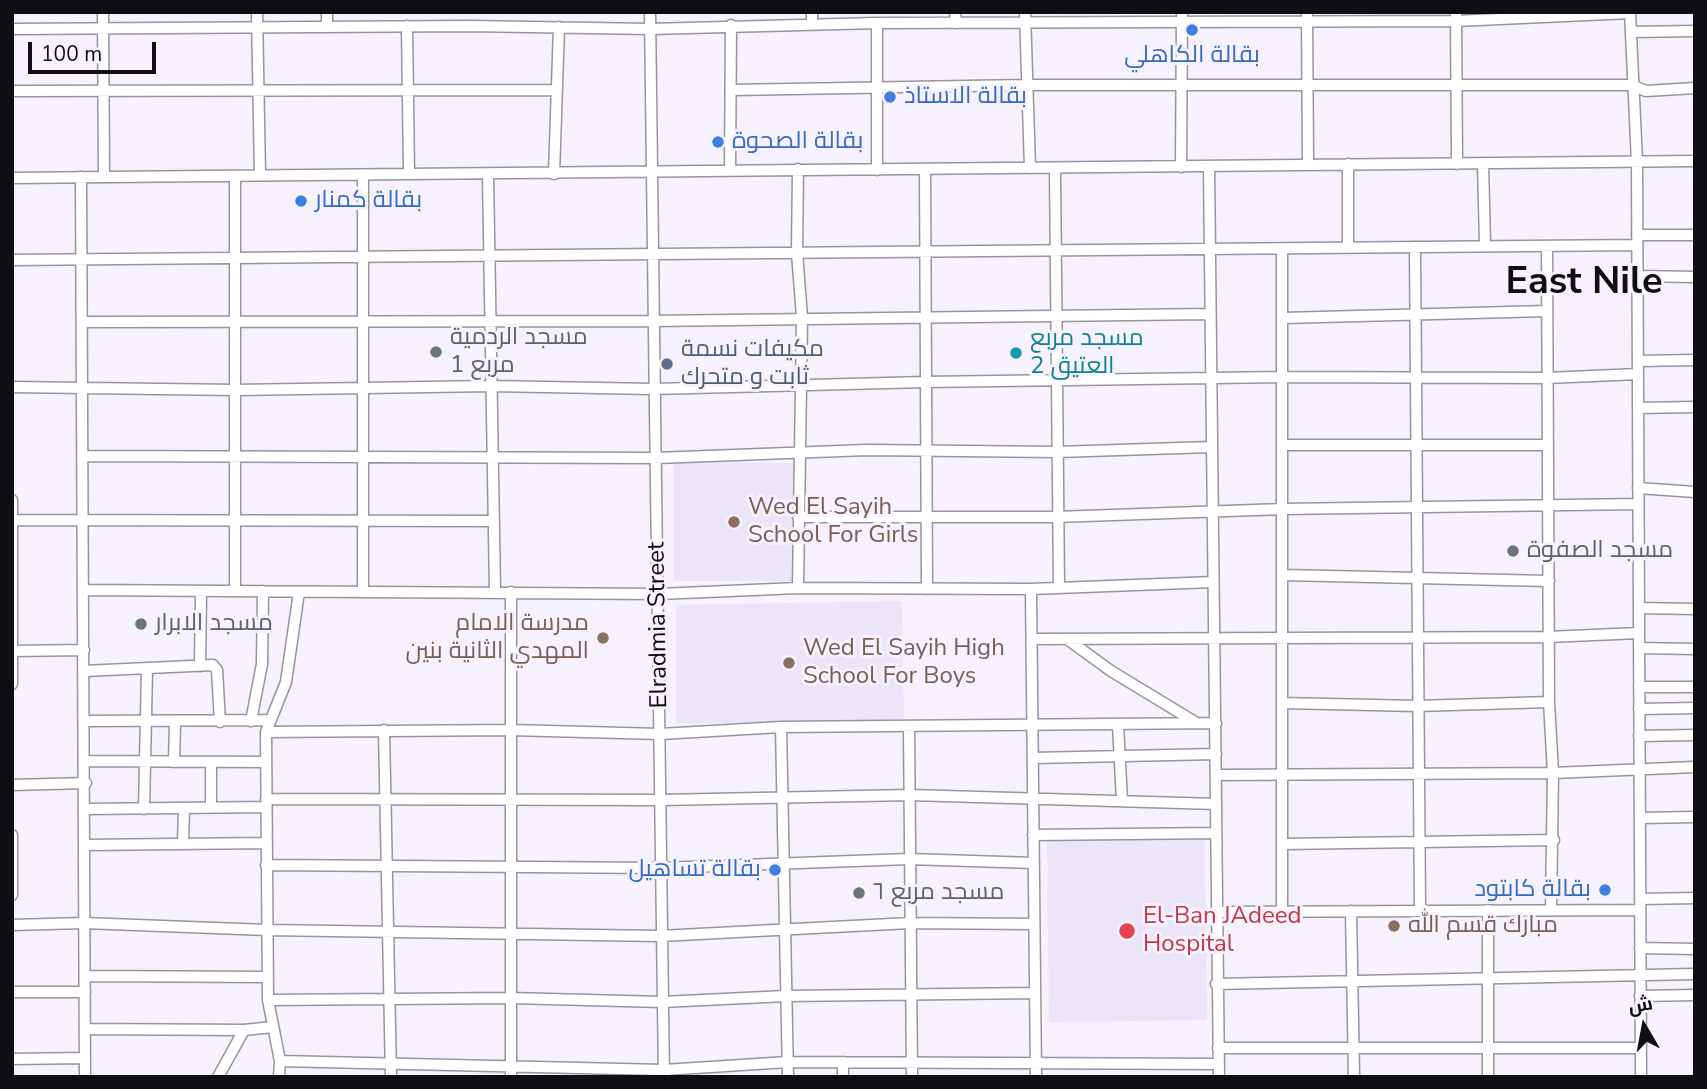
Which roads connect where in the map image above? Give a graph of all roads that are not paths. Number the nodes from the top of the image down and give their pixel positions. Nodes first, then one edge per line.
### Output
1 (103, 12) edge
2 (257, 12) edge
3 (327, 12) edge
4 (469, 12) edge
5 (650, 12) edge
6 (812, 12) edge
7 (1630, 13) edge
8 (1307, 16) edge
9 (1025, 17) edge
10 (1182, 17) edge
11 (1456, 17) edge
12 (956, 18) edge
13 (877, 23) junction
14 (812, 24) junction
15 (731, 25) junction
16 (407, 26) junction
17 (469, 26) junction
18 (327, 27) junction
19 (559, 27) junction
20 (12, 29) edge
21 (103, 29) junction
22 (257, 29) junction
23 (650, 29) junction
24 (1695, 31) edge
25 (1631, 32) junction
26 (1456, 84) junction
27 (1026, 85) junction
28 (1631, 85) junction
29 (878, 87) junction
30 (1308, 87) junction
31 (1183, 88) junction
32 (407, 89) junction
33 (1695, 89) edge
34 (556, 90) junction
35 (731, 90) junction
36 (12, 91) edge
37 (104, 91) junction
38 (258, 91) junction
39 (1695, 161) edge
40 (1637, 162) junction
41 (1483, 163) junction
42 (1308, 164) junction
43 (1348, 164) junction
44 (1457, 164) junction
45 (1209, 166) junction
46 (1181, 167) junction
47 (1030, 168) junction
48 (730, 169) junction
49 (797, 169) junction
50 (925, 169) junction
51 (1055, 169) junction
52 (877, 170) junction
53 (409, 174) junction
54 (554, 174) junction
55 (652, 174) junction
56 (260, 175) junction
57 (363, 175) junction
58 (488, 175) junction
59 (104, 176) junction
60 (235, 176) junction
61 (81, 177) junction
62 (12, 178) edge
63 (1695, 234) edge
64 (1637, 240) junction
65 (1485, 246) junction
66 (1547, 246) junction
67 (1415, 247) junction
68 (1282, 248) junction
69 (1348, 248) junction
70 (1211, 249) junction
71 (1055, 250) junction
72 (926, 251) junction
73 (797, 253) junction
74 (651, 255) junction
75 (489, 257) junction
76 (362, 258) junction
77 (80, 259) junction
78 (234, 259) junction
79 (12, 260) edge
80 (1637, 276) junction
81 (1695, 277) edge
82 (1547, 311) junction
83 (1416, 312) junction
84 (1209, 314) junction
85 (1055, 316) junction
86 (802, 317) junction
87 (928, 318) junction
88 (1283, 318) junction
89 (491, 320) junction
90 (652, 321) junction
91 (362, 322) junction
92 (82, 323) junction
93 (235, 323) junction
94 (1695, 360) edge
95 (1637, 361) junction
96 (1638, 374) junction
97 (1283, 377) junction
98 (1416, 377) junction
99 (1547, 378) junction
100 (1211, 379) junction
101 (926, 382) junction
102 (1058, 382) junction
103 (802, 385) junction
104 (491, 386) junction
105 (12, 387) edge
106 (82, 387) junction
107 (364, 387) junction
108 (653, 389) junction
109 (235, 390) junction
110 (1695, 407) edge
111 (1638, 408) junction
112 (1416, 443) junction
113 (1284, 445) junction
114 (1548, 445) junction
115 (1211, 447) junction
116 (926, 450) junction
117 (799, 452) junction
118 (1057, 452) junction
119 (83, 456) junction
120 (493, 456) junction
121 (234, 457) junction
122 (363, 458) junction
123 (656, 458) junction
124 (1638, 488) junction
125 (1695, 492) edge
126 (12, 500) edge
127 (1638, 504) junction
128 (1550, 505) junction
129 (1417, 508) junction
130 (1283, 509) junction
131 (1212, 512) junction
132 (927, 516) junction
133 (798, 517) junction
134 (1056, 517) junction
135 (13, 520) edge
136 (83, 521) junction
137 (494, 521) junction
138 (363, 522) junction
139 (234, 523) junction
140 (1283, 575) junction
141 (1418, 578) junction
142 (1549, 581) junction
143 (1213, 582) junction
144 (13, 586) edge
145 (1059, 587) junction
146 (798, 588) junction
147 (927, 589) junction
148 (1031, 589) junction
149 (83, 590) junction
150 (235, 591) junction
151 (263, 591) junction
152 (495, 591) junction
153 (201, 592) junction
154 (299, 592) junction
155 (363, 592) junction
156 (511, 592) junction
157 (659, 594) junction
158 (1639, 608) junction
159 (1695, 609) edge
160 (1639, 633) junction
161 (1419, 636) junction
162 (1548, 637) junction
163 (1032, 639) junction
164 (1066, 639) junction
165 (1282, 639) junction
166 (1214, 640) junction
167 (1639, 648) junction
168 (1695, 649) edge
169 (84, 650) junction
170 (13, 651) edge
171 (200, 666) junction
172 (147, 669) junction
173 (84, 671) junction
174 (12, 684) edge
175 (1639, 687) junction
176 (1695, 687) edge
177 (1549, 702) junction
178 (1283, 703) junction
179 (1417, 706) junction
180 (1695, 708) edge
181 (1639, 709) junction
182 (269, 720) junction
183 (86, 721) junction
184 (251, 721) junction
185 (220, 722) junction
186 (146, 723) junction
187 (175, 723) junction
188 (1198, 723) junction
189 (1216, 723) junction
190 (1118, 725) junction
191 (909, 726) junction
192 (1033, 726) junction
193 (781, 727) junction
194 (384, 730) junction
195 (510, 730) junction
196 (266, 732) junction
197 (660, 734) junction
198 (1695, 735) edge
199 (1639, 736) junction
200 (1216, 754) junction
201 (1119, 755) junction
202 (1033, 758) junction
203 (86, 761) junction
204 (145, 762) junction
205 (174, 762) junction
206 (211, 762) junction
207 (265, 762) junction
208 (1695, 767) edge
209 (1639, 771) junction
210 (1553, 773) junction
211 (1418, 774) junction
212 (1216, 775) junction
213 (1282, 775) junction
214 (86, 783) junction
215 (12, 785) edge
216 (910, 795) junction
217 (783, 796) junction
218 (510, 798) junction
219 (1033, 798) junction
220 (387, 799) junction
221 (660, 800) junction
222 (1122, 802) junction
223 (266, 803) junction
224 (1216, 804) junction
225 (184, 808) junction
226 (211, 808) junction
227 (86, 809) junction
228 (144, 809) junction
229 (1695, 817) edge
230 (1640, 818) junction
231 (1216, 834) junction
232 (12, 835) edge
233 (1034, 835) junction
234 (1553, 840) junction
235 (1419, 843) junction
236 (183, 844) junction
237 (266, 844) junction
238 (1283, 844) junction
239 (86, 845) junction
240 (12, 857) edge
241 (909, 859) junction
242 (785, 863) junction
243 (1034, 863) junction
244 (266, 865) junction
245 (389, 865) junction
246 (509, 865) junction
247 (659, 868) junction
248 (12, 895) edge
249 (1695, 898) edge
250 (1640, 904) junction
251 (1551, 909) junction
252 (1488, 910) junction
253 (1352, 911) junction
254 (1420, 911) junction
255 (1215, 912) junction
256 (1282, 913) junction
257 (84, 923) junction
258 (910, 923) junction
259 (1034, 924) junction
260 (12, 925) edge
261 (786, 928) junction
262 (267, 930) junction
263 (390, 930) junction
264 (509, 932) junction
265 (660, 936) junction
266 (1640, 948) junction
267 (1695, 948) edge
268 (1695, 974) edge
269 (86, 976) junction
270 (1640, 976) junction
271 (268, 977) junction
272 (1488, 978) junction
273 (1354, 980) junction
274 (1216, 984) junction
275 (12, 992) edge
276 (85, 992) junction
277 (913, 993) junction
278 (1035, 993) junction
279 (1695, 995) edge
280 (786, 996) junction
281 (1640, 996) junction
282 (390, 998) junction
283 (511, 998) junction
284 (268, 1000) junction
285 (662, 1002) junction
286 (272, 1027) junction
287 (86, 1029) junction
288 (244, 1030) junction
289 (1354, 1045) junction
290 (1488, 1046) junction
291 (1218, 1048) junction
292 (1640, 1048) junction
293 (85, 1058) junction
294 (12, 1059) edge
295 (280, 1061) junction
296 (1035, 1061) junction
297 (788, 1062) junction
298 (843, 1062) junction
299 (911, 1063) junction
300 (1219, 1063) junction
301 (391, 1071) edge
302 (511, 1071) edge
303 (664, 1073) edge
304 (85, 1077) edge
305 (218, 1077) edge
306 (279, 1077) edge
307 (788, 1077) edge
308 (843, 1077) edge
309 (912, 1077) edge
310 (1036, 1077) edge
311 (1219, 1077) edge
312 (1354, 1077) edge
313 (1488, 1077) edge
314 (1641, 1077) edge

1 - 21 street
2 - 22 street
3 - 18 street
4 - 17 street
5 - 23 street, Elradmia Street
6 - 14 street
7 - 11 street
7 - 25 street
8 - 10 street
8 - 11 street
8 - 30 street
9 - 10 street
9 - 12 street
9 - 27 street
10 - 31 street
11 - 26 street
12 - 13 street
13 - 14 street
13 - 29 street
14 - 15 street
15 - 23 street
15 - 35 street
16 - 17 street
16 - 18 street
16 - 32 street
17 - 19 street
18 - 22 street
19 - 23 street
19 - 34 street
20 - 21 street
21 - 22 street
21 - 37 street
22 - 38 street
23 - 55 street, Elradmia Street
24 - 25 street
25 - 28 street
26 - 28 street
26 - 30 street
26 - 44 street
27 - 29 street
27 - 31 street
27 - 47 street
28 - 33 street
28 - 40 street
29 - 35 street
29 - 52 street
30 - 31 street
30 - 42 street
31 - 46 street
32 - 34 street
32 - 38 street
32 - 53 street
34 - 54 street
35 - 48 street
36 - 37 street
37 - 38 street
37 - 59 street
38 - 56 street
39 - 40 street
40 - 41 street
40 - 64 street
41 - 44 street
41 - 65 street
42 - 43 street
42 - 45 street
43 - 44 street
43 - 69 street
45 - 46 street
45 - 70 street
46 - 51 street
47 - 50 street
47 - 51 street
48 - 49 street
48 - 55 street
49 - 52 street
49 - 73 street
50 - 52 street
50 - 72 street
51 - 71 street
53 - 57 street
53 - 58 street
54 - 55 street
54 - 58 street
55 - 74 street, Elradmia Street
56 - 57 street
56 - 60 street
57 - 76 street
58 - 75 street
59 - 60 street
59 - 61 street
60 - 78 street
61 - 62 street
61 - 77 street
63 - 64 street
64 - 66 street
64 - 80 street
65 - 66 street
65 - 67 street
66 - 82 street
67 - 69 street
67 - 83 street
68 - 69 street
68 - 70 street
68 - 88 street
70 - 71 street
70 - 84 street
71 - 72 street
71 - 85 street
72 - 73 street
72 - 87 street
73 - 74 street
73 - 86 street
74 - 75 street
74 - 90 street, Elradmia Street
75 - 76 street
75 - 89 street
76 - 78 street
76 - 91 street
77 - 78 street
77 - 79 street
77 - 92 street
78 - 93 street
80 - 81 street
80 - 95 street
82 - 83 street
82 - 99 street
83 - 88 street
83 - 98 street
84 - 85 street
84 - 100 street
85 - 87 street
85 - 102 street
86 - 87 street
86 - 90 street
86 - 103 street
87 - 101 street
88 - 97 street
89 - 90 street
89 - 91 street
89 - 104 street
90 - 108 street, Elradmia Street
91 - 93 street
91 - 107 street
92 - 93 street
92 - 106 street
93 - 109 street
94 - 95 street
95 - 96 street
96 - 99 street
96 - 111 street
97 - 98 street
97 - 100 street
97 - 113 street
98 - 99 street
98 - 112 street
99 - 114 street
100 - 102 street
100 - 115 street
101 - 102 street
101 - 103 street
101 - 116 street
102 - 118 street
103 - 108 street
103 - 117 street
104 - 107 street
104 - 108 street
104 - 120 street
105 - 106 street
106 - 109 street
106 - 119 street
107 - 109 street
107 - 122 street
108 - 123 street, Elradmia Street
109 - 121 street
110 - 111 street
111 - 124 street
112 - 113 street
112 - 114 street
112 - 129 street
113 - 130 street
114 - 128 street
115 - 118 street
115 - 131 street
116 - 117 street
116 - 118 street
116 - 132 street
117 - 123 street
117 - 133 street
118 - 134 street
119 - 121 street
119 - 136 street
120 - 122 street
120 - 123 street
120 - 137 street
121 - 122 street
121 - 139 street
122 - 138 street
123 - 157 street, Elradmia Street
124 - 125 street
124 - 127 street
126 - 135 street
127 - 128 street
127 - 158 street
128 - 129 street
128 - 142 street
129 - 130 street
129 - 141 street
130 - 131 street
130 - 140 street
131 - 134 street
131 - 143 street
132 - 133 street
132 - 134 street
132 - 147 street
133 - 146 street
134 - 145 street
135 - 136 street
135 - 144 street
136 - 139 street
136 - 149 street
137 - 138 street
137 - 152 street
138 - 139 street
138 - 155 street
139 - 150 street
140 - 141 street
140 - 165 street
141 - 142 street
141 - 161 street
142 - 162 street
143 - 145 street
143 - 166 street
144 - 170 street
145 - 148 street
146 - 147 street
146 - 157 street
147 - 148 street
148 - 163 street
149 - 153 street
149 - 169 street
150 - 151 street
150 - 153 street
151 - 154 street
151 - 184 street
152 - 155 street
152 - 156 street
153 - 171 street
154 - 155 street
154 - 182 street
156 - 157 street
156 - 195 street
157 - 197 street, Elradmia Street
158 - 159 street
158 - 160 street
160 - 162 street
160 - 167 street
161 - 162 street
161 - 165 street
161 - 179 street
162 - 177 street
163 - 164 street
163 - 192 street
164 - 166 street
164 - 188 street
165 - 166 street
165 - 178 street
166 - 189 street
167 - 168 street
167 - 175 street
169 - 170 street
169 - 173 street
170 - 174 street
171 - 172 street
171 - 185 street
172 - 173 street
172 - 186 street
173 - 183 street
175 - 176 street
175 - 181 street
177 - 179 street
177 - 210 street
178 - 179 street
178 - 213 street
179 - 211 street
180 - 181 street
181 - 199 street
182 - 184 street
182 - 196 street
183 - 186 street
183 - 203 street
184 - 185 street
185 - 187 street
186 - 187 street
186 - 204 street
187 - 205 street
188 - 189 street
188 - 190 street
189 - 200 street
190 - 192 street
190 - 201 street
191 - 192 street
191 - 193 street
191 - 216 street
192 - 202 street
193 - 197 street
193 - 217 street
194 - 195 street
194 - 196 street
194 - 220 street
195 - 197 street
195 - 218 street
196 - 207 street
197 - 221 street, Elradmia Street
198 - 199 street
199 - 209 street
200 - 201 street
200 - 212 street
201 - 202 street
201 - 222 street
202 - 219 street
203 - 204 street
203 - 214 street
204 - 205 street
204 - 228 street
205 - 206 street
206 - 207 street
206 - 226 street
207 - 223 street
208 - 209 street
209 - 210 street
209 - 230 street
210 - 211 street
210 - 234 street
211 - 213 street
211 - 235 street
212 - 213 street
212 - 224 street
213 - 238 street
214 - 215 street
214 - 227 street
216 - 217 street
216 - 219 street
216 - 241 street
217 - 221 street
217 - 242 street
218 - 220 street
218 - 221 street
218 - 246 street
219 - 222 street
219 - 233 street
220 - 223 street
220 - 245 street
221 - 247 street, Elradmia Street
222 - 224 street
223 - 226 street
223 - 237 street
224 - 231 street
225 - 226 street
225 - 228 street
225 - 236 street
227 - 228 street
227 - 239 street
229 - 230 street
230 - 250 street
231 - 233 street
231 - 255 street
232 - 240 street
233 - 243 street
234 - 235 street
234 - 251 street
235 - 238 street
235 - 254 street
236 - 237 street
236 - 239 street
237 - 244 street
238 - 256 street
239 - 257 street
240 - 248 street
241 - 242 street
241 - 243 street
241 - 258 street
242 - 247 street
242 - 261 street
243 - 259 street
244 - 245 street
244 - 262 street
245 - 246 street
245 - 263 street
246 - 247 street
246 - 264 street
247 - 265 street, Elradmia Street
249 - 250 street
250 - 251 street
250 - 266 street
251 - 252 street
252 - 254 street
252 - 272 street
253 - 254 street
253 - 256 street
253 - 273 street
255 - 256 street
255 - 274 street
257 - 260 street
257 - 262 street
257 - 269 street
258 - 259 street
258 - 261 street
258 - 277 street
259 - 278 street
261 - 265 street
261 - 280 street
262 - 263 street
262 - 271 street
263 - 264 street
263 - 282 street
264 - 265 street
264 - 283 street
265 - 285 street, Elradmia Street
266 - 267 street
266 - 270 street
268 - 270 street
269 - 271 street
269 - 276 street
270 - 272 street
270 - 281 street
271 - 284 street
272 - 273 street
272 - 290 street
273 - 274 street
273 - 289 street
274 - 291 street
275 - 276 street
276 - 287 street
277 - 278 street
277 - 280 street
277 - 299 street
278 - 296 street
279 - 281 street
280 - 285 street
280 - 297 street
281 - 292 street
282 - 283 street
282 - 284 street
282 - 301 street
283 - 285 street
283 - 302 street
284 - 286 street
285 - 303 street, Elradmia Street
286 - 288 street
286 - 295 street
287 - 288 street
287 - 293 street
288 - 305 street
289 - 290 street
289 - 291 street
289 - 312 street
290 - 292 street
290 - 313 street
291 - 300 street
292 - 314 street
293 - 294 street
293 - 304 street
295 - 301 street
295 - 306 street
296 - 299 street
296 - 300 street
296 - 310 street
297 - 298 street
297 - 303 street
297 - 307 street
298 - 299 street
298 - 308 street
299 - 309 street
300 - 311 street
301 - 302 street
302 - 303 street

